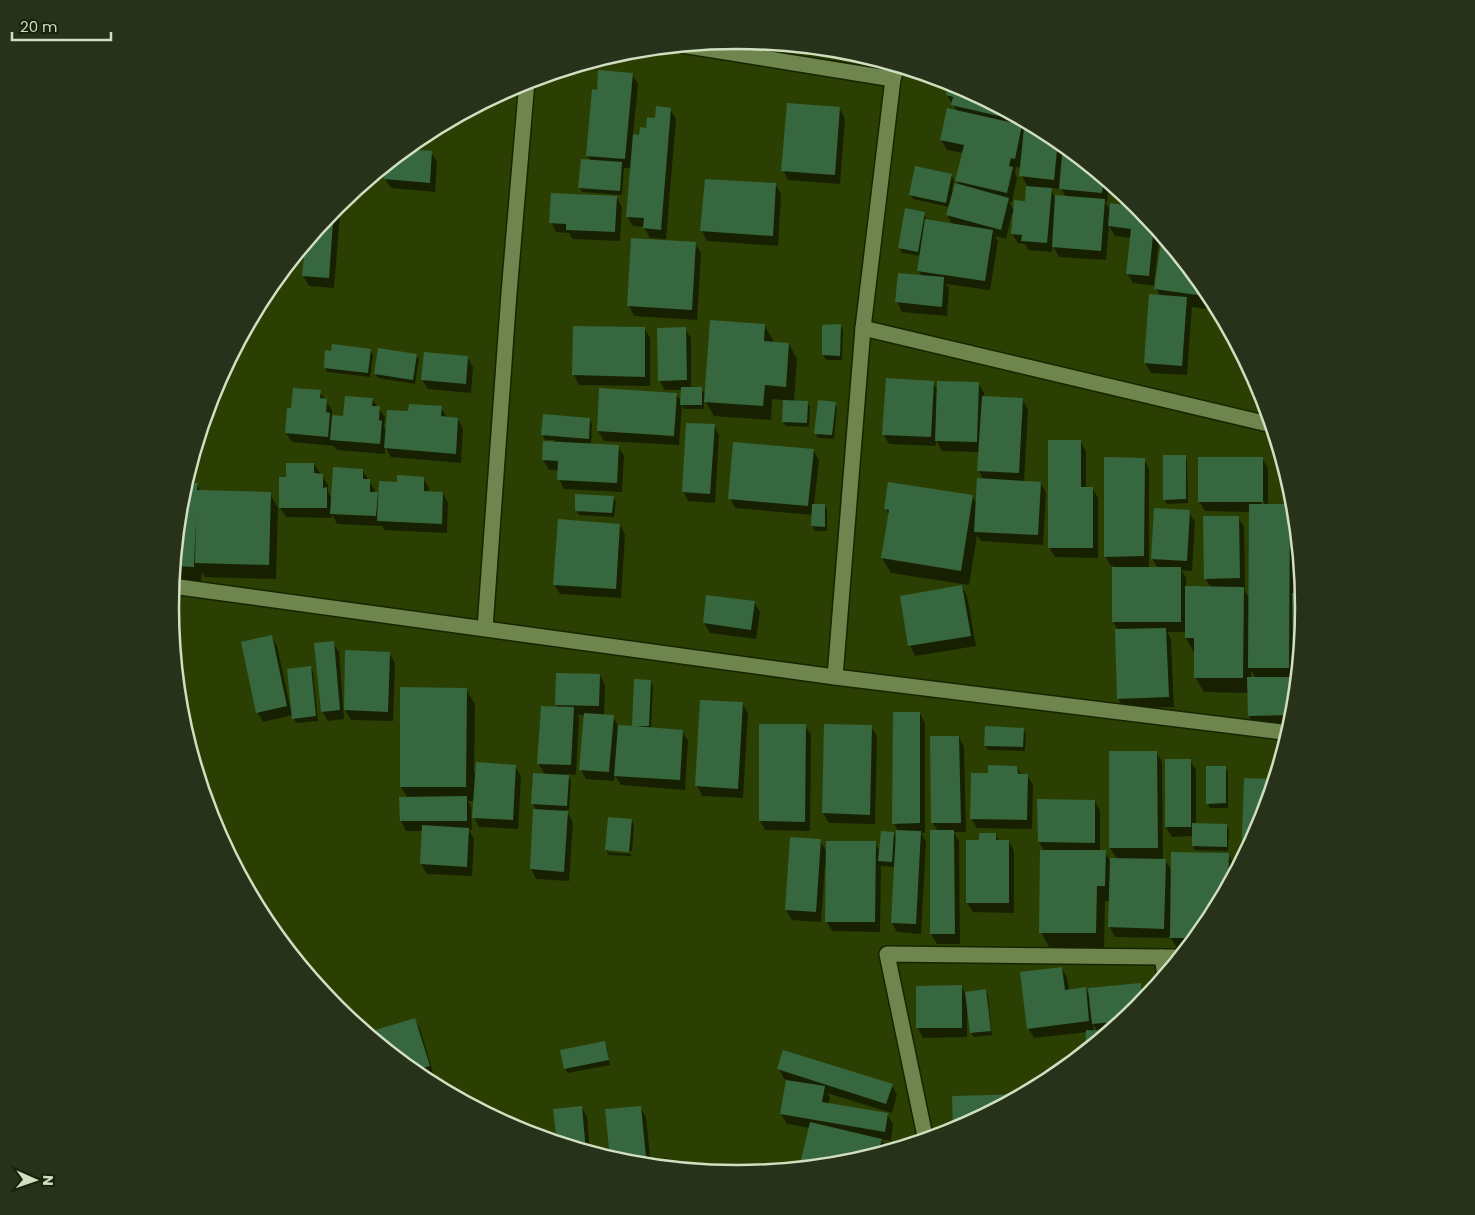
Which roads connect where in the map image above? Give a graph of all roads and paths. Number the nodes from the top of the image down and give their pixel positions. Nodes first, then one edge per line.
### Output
1 (711, 50) edge
2 (895, 73) edge
3 (526, 90) edge
4 (863, 328) junction
5 (1265, 423) edge
6 (180, 587) edge
7 (485, 628) junction
8 (835, 677) junction
9 (1282, 732) edge
10 (1162, 957) junction
11 (1174, 957) edge
12 (1164, 969) edge
13 (925, 1134) edge

1 - 2 street
2 - 4 street
3 - 7 street
4 - 5 street
4 - 8 street
6 - 7 street
7 - 8 street
8 - 9 street
10 - 11 street
10 - 12 street
10 - 13 street

